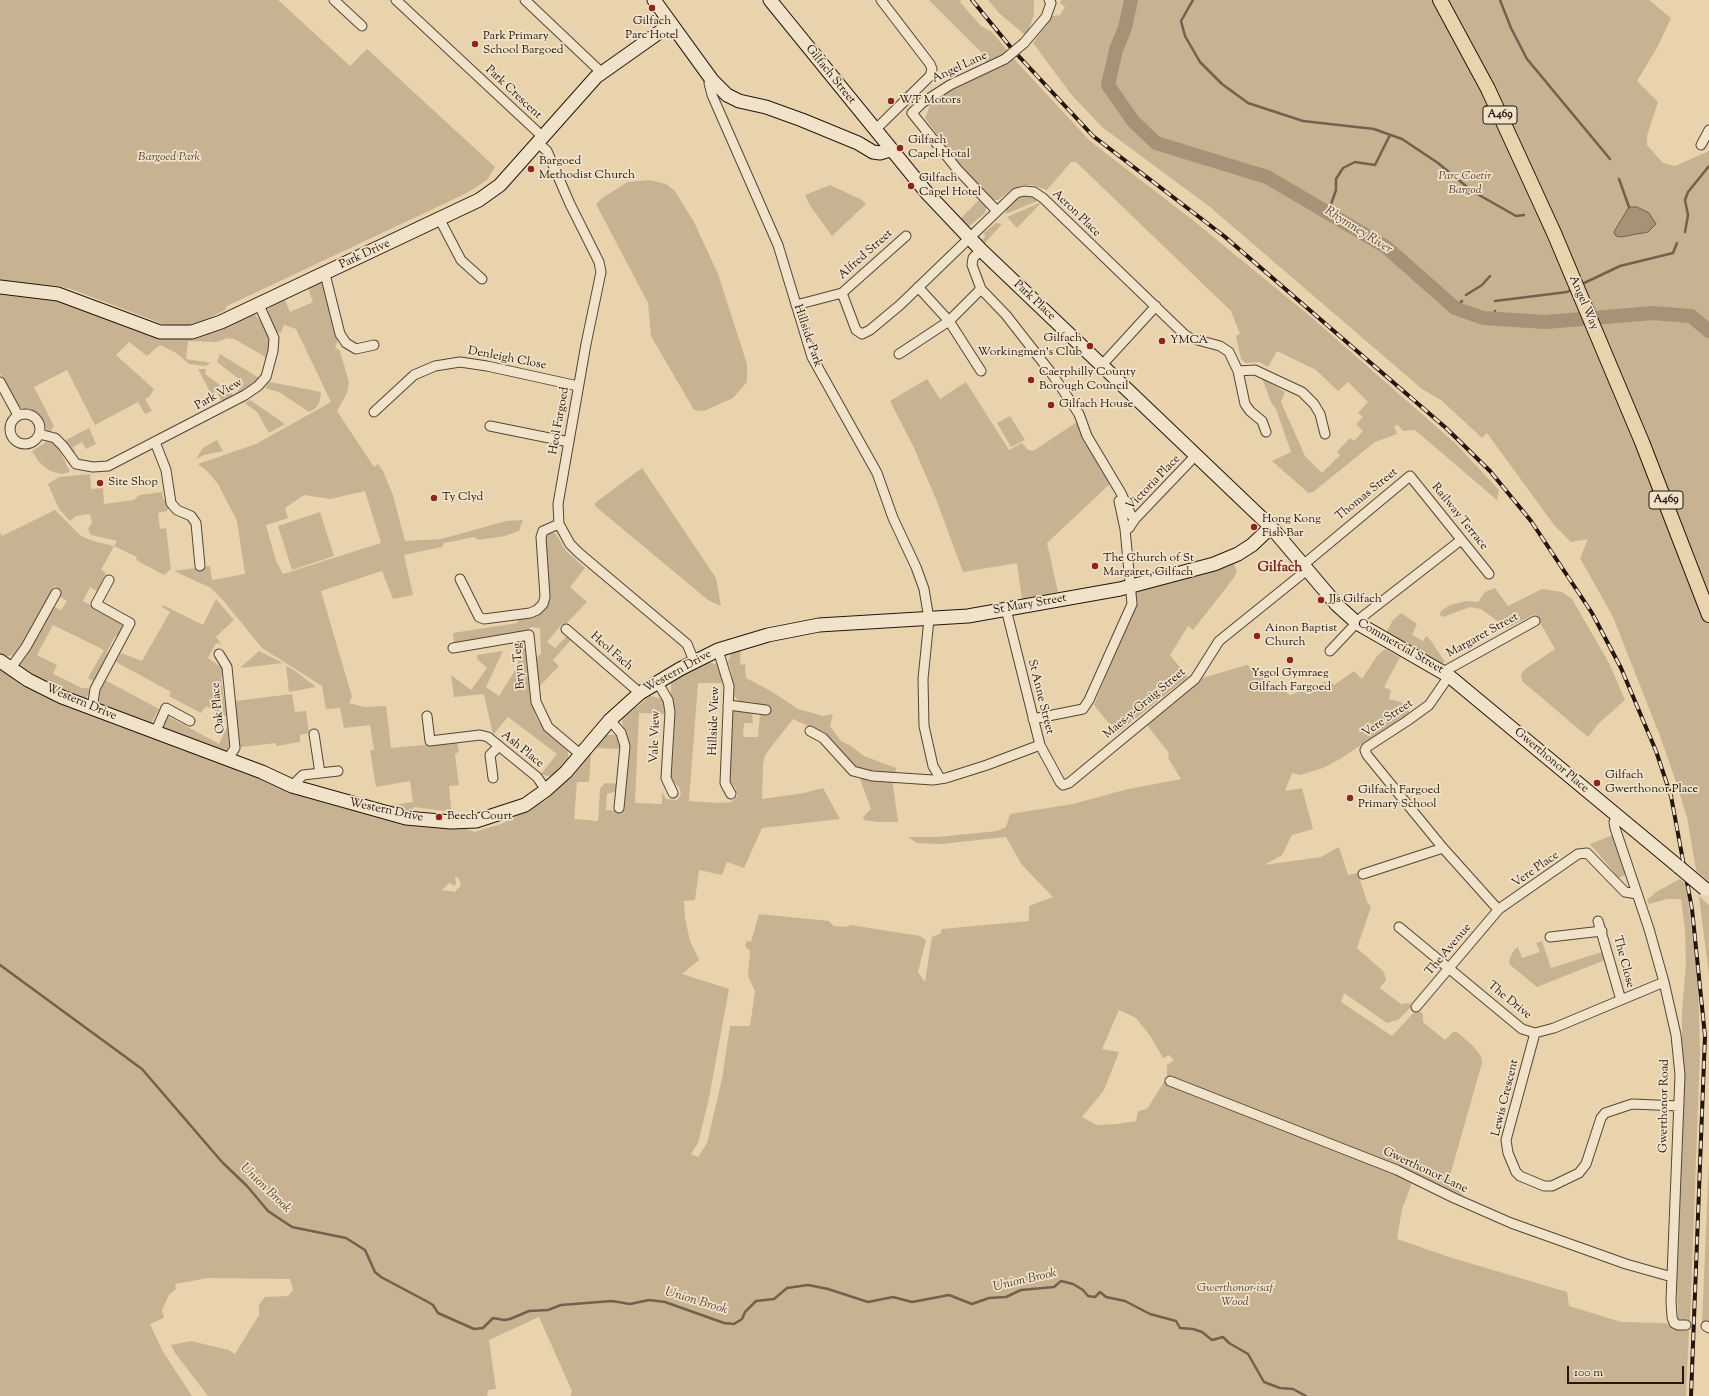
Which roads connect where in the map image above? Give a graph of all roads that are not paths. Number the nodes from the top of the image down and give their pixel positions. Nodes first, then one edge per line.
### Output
1 (334, 0) edge
2 (396, 0) edge
3 (525, 0) edge
4 (654, 0) edge
5 (770, 0) edge
6 (881, 0) edge
7 (1049, 0) edge
8 (1440, 0) edge
9 (671, 24) junction
10 (362, 26) dead end
11 (602, 73) junction
12 (712, 80) junction
13 (875, 130) junction
14 (1709, 130) edge
15 (541, 141) junction
16 (858, 143) junction
17 (1701, 145) dead end
18 (890, 150) junction
19 (997, 211) junction
20 (440, 220) junction
21 (906, 236) dead end
22 (969, 237) junction
23 (981, 250) junction
24 (324, 274) junction
25 (482, 279) dead end
26 (0, 287) edge
27 (918, 287) junction
28 (981, 289) junction
29 (842, 293) junction
30 (259, 305) junction
31 (796, 305) junction
32 (1156, 306) junction
33 (949, 321) junction
34 (374, 345) dead end
35 (899, 354) dead end
36 (1102, 365) junction
37 (981, 371) dead end
38 (1238, 371) junction
39 (0, 382) edge
40 (578, 386) junction
41 (374, 412) dead end
42 (18, 415) junction
43 (490, 426) dead end
44 (1266, 432) dead end
45 (39, 434) junction
46 (1325, 434) dead end
47 (155, 442) junction
48 (569, 442) junction
49 (1196, 455) junction
50 (1410, 476) joint
51 (1117, 496) dead end
52 (1135, 519) junction
53 (559, 524) junction
54 (1272, 527) junction
55 (1129, 528) dead end
56 (1461, 540) junction
57 (200, 566) dead end
58 (1305, 568) junction
59 (1489, 574) dead end
60 (460, 579) dead end
61 (109, 580) dead end
62 (1131, 585) junction
63 (56, 593) dead end
64 (1006, 610) junction
65 (1709, 615) edge
66 (929, 620) junction
67 (1535, 621) dead end
68 (1357, 623) junction
69 (566, 629) dead end
70 (453, 648) dead end
71 (718, 650) junction
72 (1330, 651) dead end
73 (219, 654) dead end
74 (0, 661) edge
75 (694, 661) junction
76 (10, 669) junction
77 (1446, 674) junction
78 (658, 683) junction
79 (640, 693) junction
80 (728, 705) junction
81 (92, 708) junction
82 (766, 710) dead end
83 (427, 716) dead end
84 (1033, 719) junction
85 (610, 720) junction
86 (190, 721) dead end
87 (810, 731) dead end
88 (154, 733) junction
89 (314, 734) dead end
90 (1040, 745) junction
91 (499, 746) junction
92 (580, 754) junction
93 (227, 760) junction
94 (338, 771) dead end
95 (320, 773) junction
96 (493, 778) dead end
97 (940, 778) junction
98 (1063, 785) joint
99 (292, 786) junction
100 (546, 790) junction
101 (674, 792) dead end
102 (731, 794) dead end
103 (619, 808) dead end
104 (1617, 816) junction
105 (1443, 848) junction
106 (1363, 874) dead end
107 (1707, 891) edge
108 (1637, 894) junction
109 (1499, 909) junction
110 (1598, 921) dead end
111 (1399, 927) dead end
112 (1602, 931) junction
113 (1550, 938) dead end
114 (1450, 969) junction
115 (1664, 982) junction
116 (1621, 1000) junction
117 (1416, 1007) dead end
118 (1535, 1033) junction
119 (1170, 1081) dead end
120 (1679, 1106) junction
121 (1672, 1278) junction
122 (1686, 1325) dead end

1 - 10 street
2 - 15 street, Park Crescent
3 - 11 street
4 - 9 street
5 - 13 street, Gilfach Street
6 - 13 street
7 - 19 street, Angel Lane, bridge
8 - 65 main road, Angel Way / A469
9 - 11 street, Park Drive
9 - 12 street
11 - 15 street, Park Drive
12 - 16 street
12 - 31 street, Hillside Park
13 - 16 street
13 - 18 street, Gilfach Street
14 - 17 street
15 - 20 street, Park Drive
15 - 40 street, Heol Fargoed
16 - 18 street
18 - 22 street, Park Place
19 - 22 street, Aeron Place
19 - 32 street, Aeron Place
20 - 24 street, Park Drive
20 - 25 street
21 - 29 street, Alfred Street
22 - 23 street, Park Place
22 - 27 street, Aeron Place
23 - 28 street
23 - 36 street, Park Place
24 - 30 street, Park Drive
24 - 34 street
26 - 30 street, Park Drive
27 - 29 street, Aeron Place
27 - 33 street
28 - 33 street
28 - 52 street
29 - 31 street, Alfred Street
30 - 47 street, Park View
31 - 66 street, Hillside Park
32 - 36 street
32 - 38 street, Aeron Place
33 - 35 street
33 - 37 street
36 - 49 street, Park Place
38 - 44 street, Aeron Place
38 - 46 street
39 - 42 street
40 - 41 street, Denleigh Close
40 - 48 street, Heol Fargoed
42 - 45 street
42 - 45 street
43 - 48 street
45 - 47 street, Park View
47 - 57 street
48 - 53 street, Heol Fargoed
49 - 52 street, Victoria Place
49 - 54 street, Park Place
50 - 56 street, Railway Terrace
50 - 58 street, Thomas Street
51 - 62 street
52 - 55 street, Victoria Place
53 - 60 street
53 - 75 street, Heol Fargoed
54 - 58 street, Park Place
54 - 62 street, St Mary Street
56 - 59 street, Railway Terrace
56 - 68 street
58 - 68 street, Commercial Street
58 - 98 street, Maes-y-Graig Street
61 - 81 street
62 - 64 street, St Mary Street
62 - 84 street
63 - 76 street
64 - 66 street, St Mary Street
64 - 84 street, St Anne Street
66 - 71 street, Western Drive
66 - 97 street, Hillside Park
67 - 77 street, Margaret Street
68 - 72 street
68 - 77 street, Commercial Street
69 - 79 street, Heol Fach
70 - 92 street, Bryn Teg
71 - 75 street, Western Drive
71 - 80 street, Hillside View
73 - 93 street, Oak Place
74 - 76 street, Western Drive
75 - 78 street, Western Drive
76 - 81 street, Western Drive
77 - 104 street, Gwerthonor Place
77 - 105 street, Vere Street
78 - 79 street, Western Drive
78 - 101 street, Vale View
79 - 85 street, Western Drive
80 - 82 street
80 - 102 street, Hillside View
81 - 88 street, Western Drive
83 - 91 street, Ash Place
84 - 90 street, St Anne Street
85 - 92 street, Western Drive
85 - 103 street
86 - 88 street
87 - 97 street
88 - 93 street, Western Drive
89 - 95 street
90 - 97 street
90 - 98 street, St Anne Street
91 - 96 street
91 - 100 street, Ash Place
92 - 100 street, Western Drive
93 - 99 street, Western Drive
94 - 95 street
95 - 99 street
99 - 100 street, Western Drive
104 - 107 street, Gwerthonor Place, bridge
104 - 108 street, Gwerthonor Road
105 - 106 street
105 - 109 street, Vere Street
108 - 109 street, Vere Place
108 - 115 street, Gwerthonor Road
109 - 114 street, The Avenue
110 - 112 street, The Close
111 - 114 street, The Drive
112 - 113 street, The Close
112 - 116 street, The Close
114 - 117 street, The Avenue
114 - 118 street, The Drive
115 - 116 street, The Drive
115 - 120 street, Gwerthonor Road
116 - 118 street, The Drive
118 - 120 street, Lewis Crescent
119 - 121 street, Gwerthonor Lane
120 - 121 street, Gwerthonor Road
121 - 122 street, Gwerthonor Road

